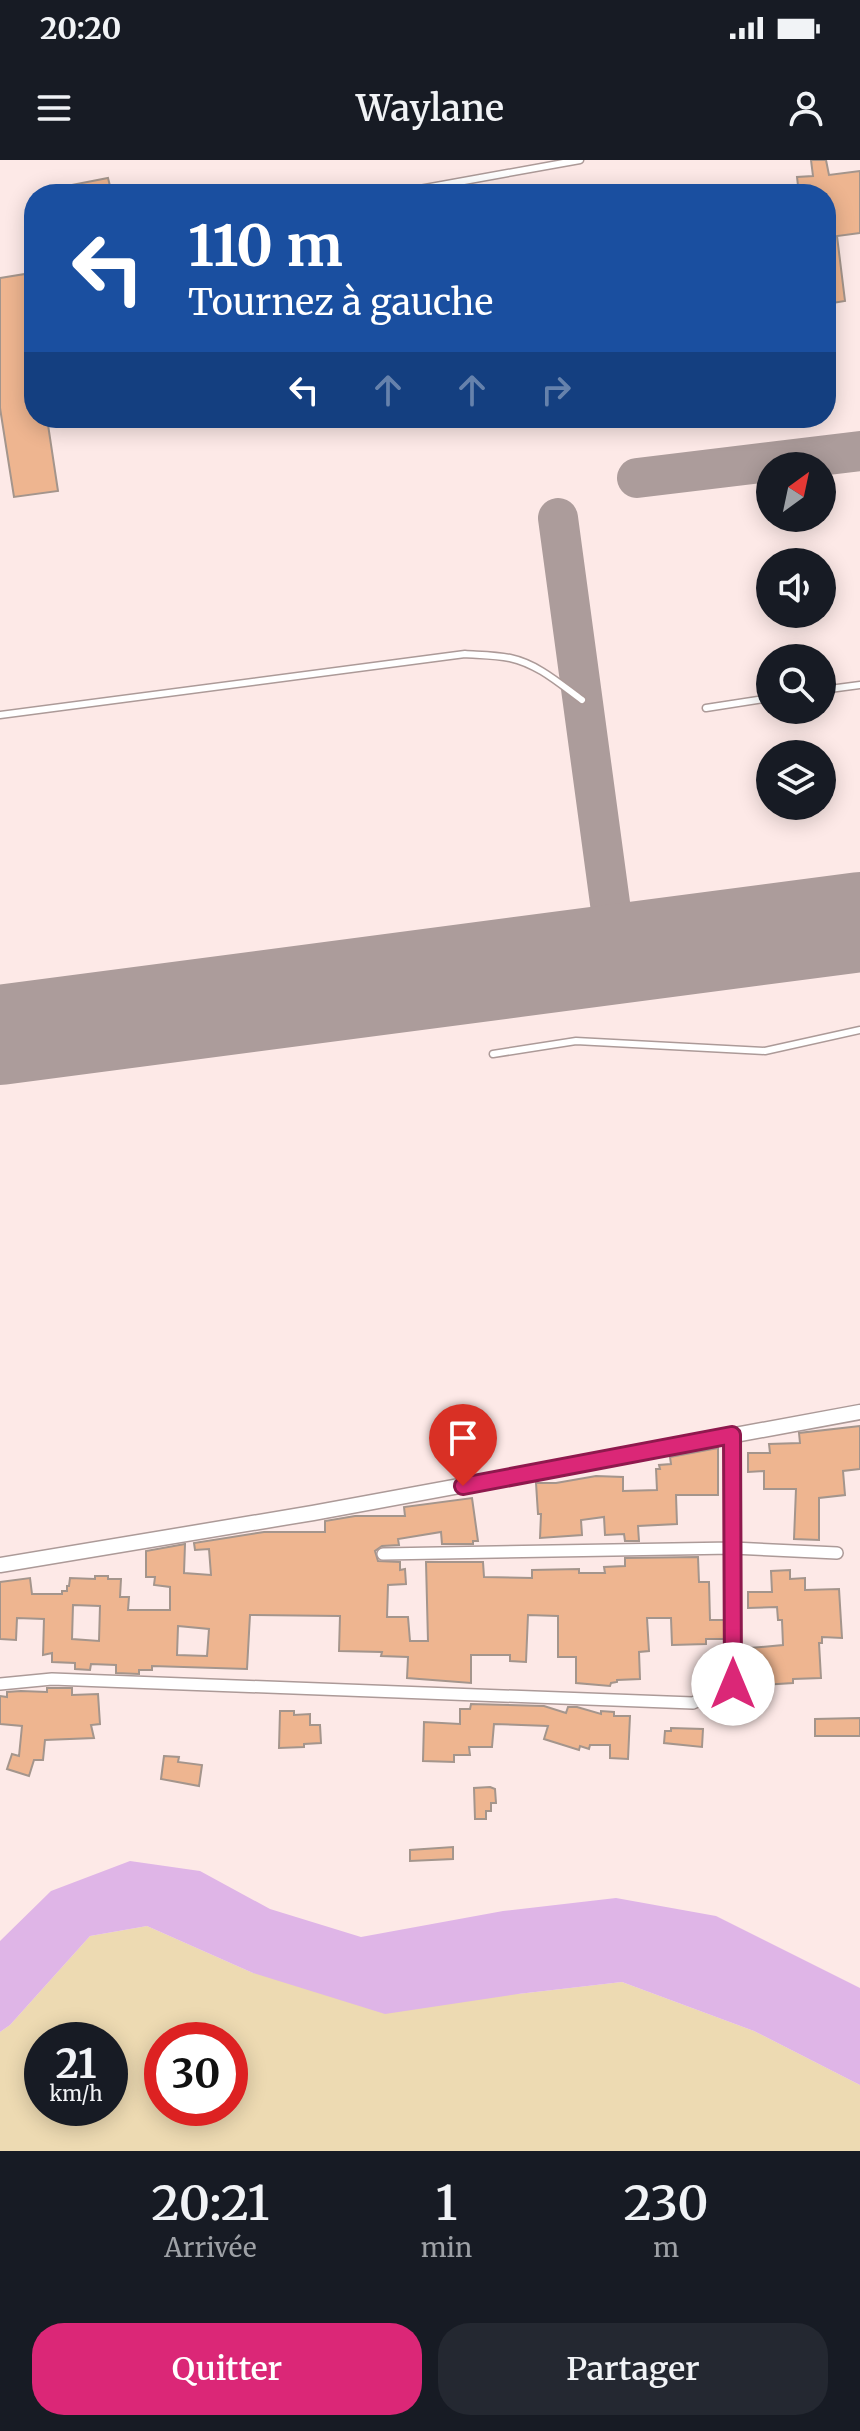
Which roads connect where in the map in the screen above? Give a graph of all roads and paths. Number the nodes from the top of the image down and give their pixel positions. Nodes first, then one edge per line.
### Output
1 (580, 160) edge
2 (447, 184) edge
3 (860, 685) edge
4 (836, 688) edge
5 (582, 700) dead end
6 (756, 700) edge
7 (706, 708) dead end
8 (0, 715) edge
9 (860, 1030) edge
10 (493, 1054) dead end
11 (860, 1412) edge
12 (732, 1435) junction
13 (733, 1548) junction
14 (837, 1553) dead end
15 (383, 1554) dead end
16 (0, 1565) edge
17 (0, 1684) edge

1 - 2 lane
3 - 4 lane
5 - 8 lane
6 - 7 lane
9 - 10 lane
11 - 12 street
12 - 13 street
12 - 16 street
13 - 14 street
13 - 15 street
13 - 17 street

